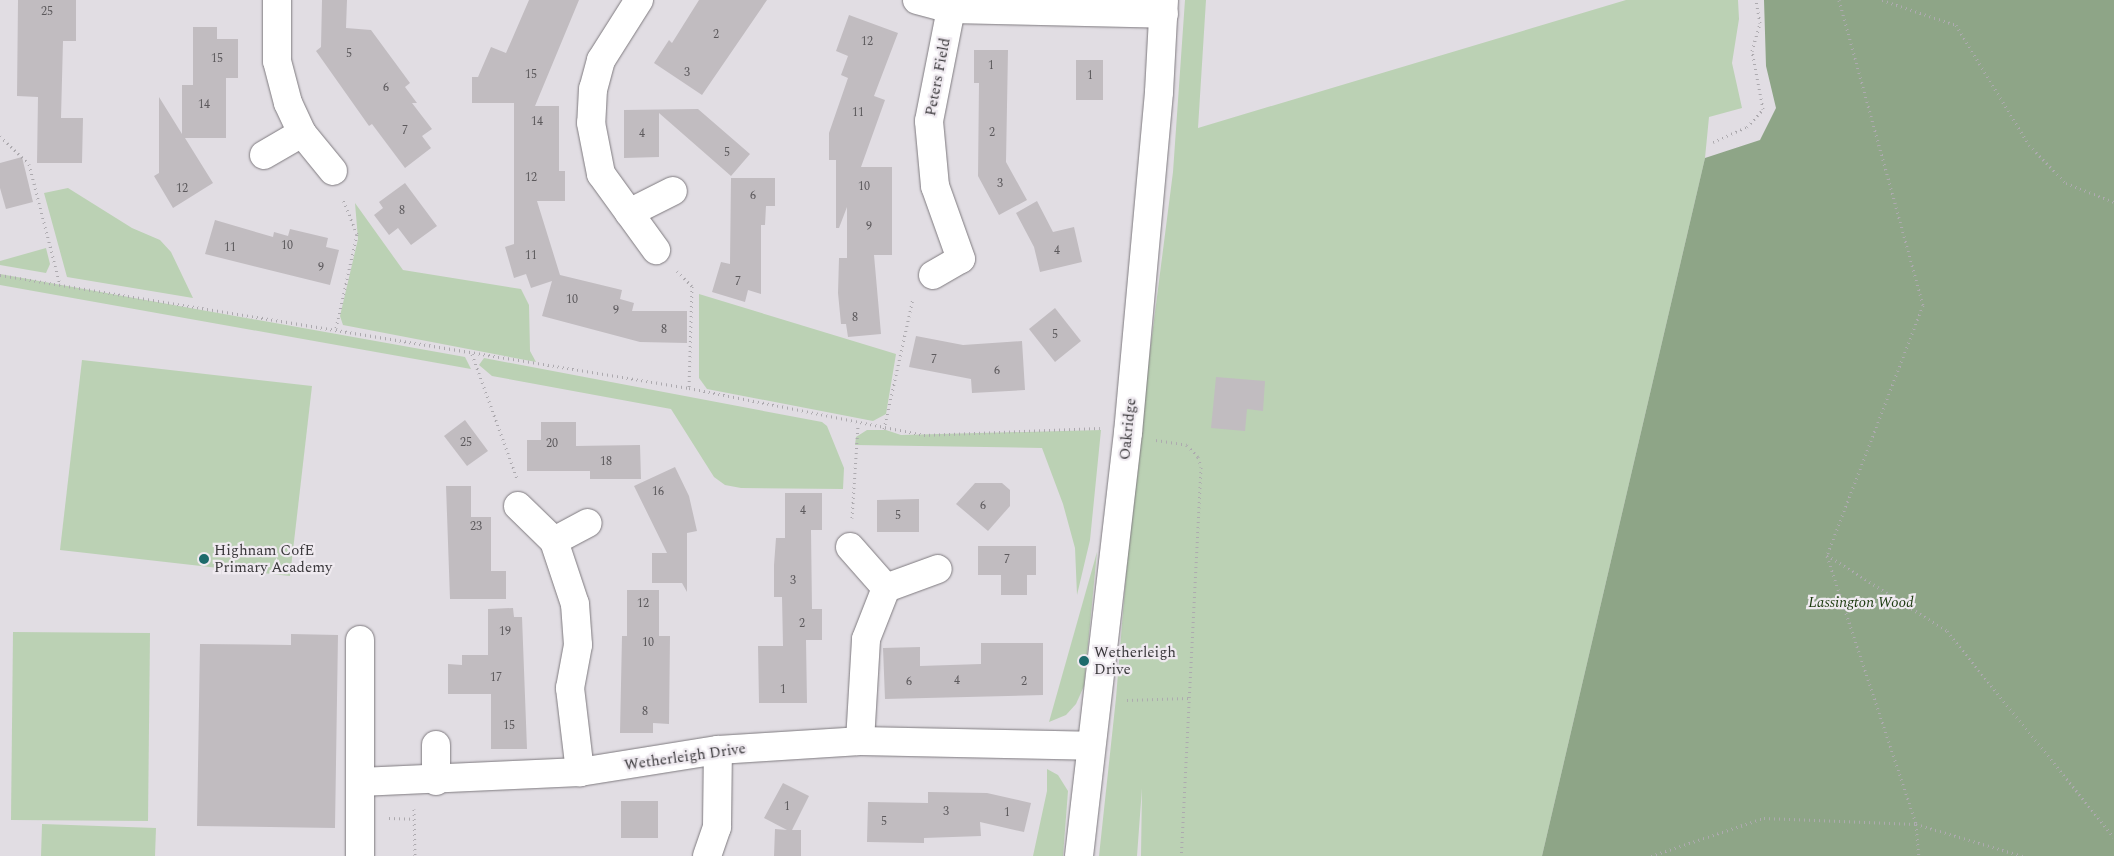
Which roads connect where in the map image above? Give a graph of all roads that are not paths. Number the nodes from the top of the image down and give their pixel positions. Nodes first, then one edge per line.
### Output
1 (277, 0) edge
2 (639, 0) edge
3 (917, 0) edge
4 (1164, 7) edge
5 (951, 10) junction
6 (302, 132) junction
7 (264, 155) dead end
8 (333, 171) road end
9 (673, 192) dead end
10 (629, 213) junction
11 (656, 250) road end
12 (933, 275) road end
13 (518, 506) road end
14 (588, 523) dead end
15 (554, 542) junction
16 (850, 547) road end
17 (938, 569) dead end
18 (886, 588) junction
19 (360, 640) dead end
20 (860, 741) junction
21 (436, 745) dead end
22 (1090, 746) junction
23 (718, 750) junction
24 (580, 772) junction
25 (425, 781) junction
26 (360, 782) junction
27 (360, 856) edge
28 (707, 856) edge
29 (1079, 856) edge

1 - 6 street
2 - 10 street
3 - 5 street
4 - 5 street
4 - 22 street, Oakridge
5 - 12 street, Peters Field
6 - 7 street
6 - 8 street
9 - 10 street
10 - 11 street
13 - 15 street
14 - 15 street
15 - 24 street
16 - 18 street
17 - 18 street
18 - 20 street
19 - 26 street
20 - 22 street, Wetherleigh Drive
20 - 23 street, Wetherleigh Drive
21 - 25 street
22 - 29 street, Oakridge
23 - 24 street, Wetherleigh Drive
23 - 28 street
24 - 25 street, Wetherleigh Drive
25 - 26 street, Wetherleigh Drive
26 - 27 street

